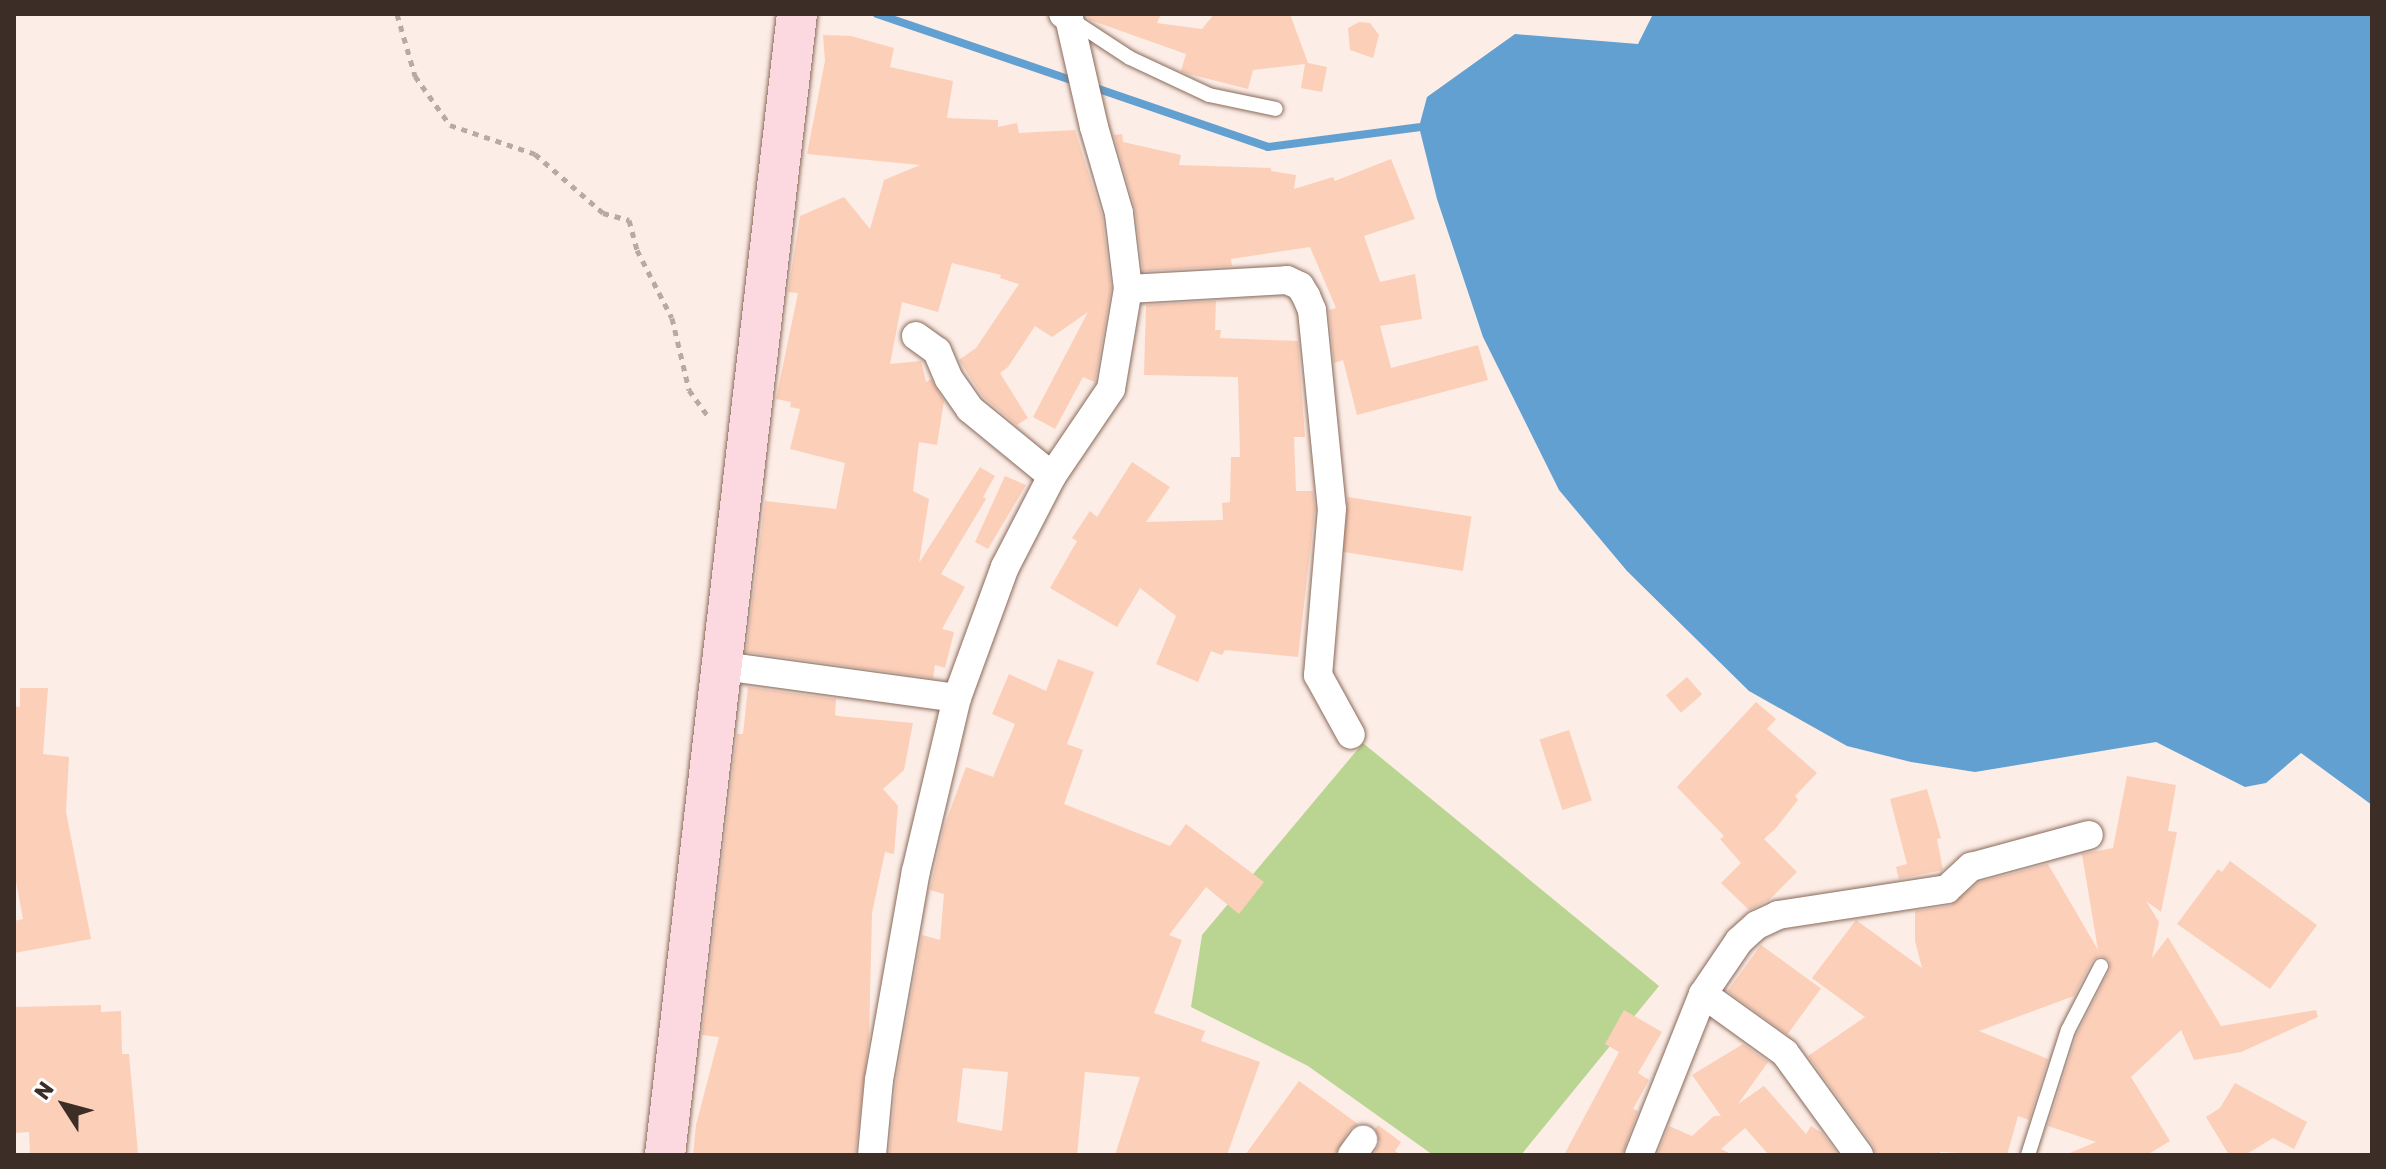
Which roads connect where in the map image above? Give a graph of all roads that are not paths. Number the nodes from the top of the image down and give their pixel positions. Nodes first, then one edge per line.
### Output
1 (797, 14) edge
2 (1069, 25) edge
3 (1276, 109) dead end
4 (1128, 289) junction
5 (916, 336) dead end
6 (1052, 476) junction
7 (723, 666) junction
8 (957, 698) junction
9 (1351, 735) dead end
10 (2089, 835) dead end
11 (2101, 966) dead end
12 (1703, 994) junction
13 (665, 1155) edge
14 (872, 1155) edge
15 (1639, 1155) edge
16 (1859, 1155) edge
17 (2028, 1155) edge

1 - 7 street
2 - 3 lane
2 - 4 street
4 - 6 street
4 - 9 street
5 - 6 street
6 - 8 street
7 - 8 street
7 - 13 street
8 - 14 street
10 - 12 street
11 - 17 lane
12 - 15 street
12 - 16 street

